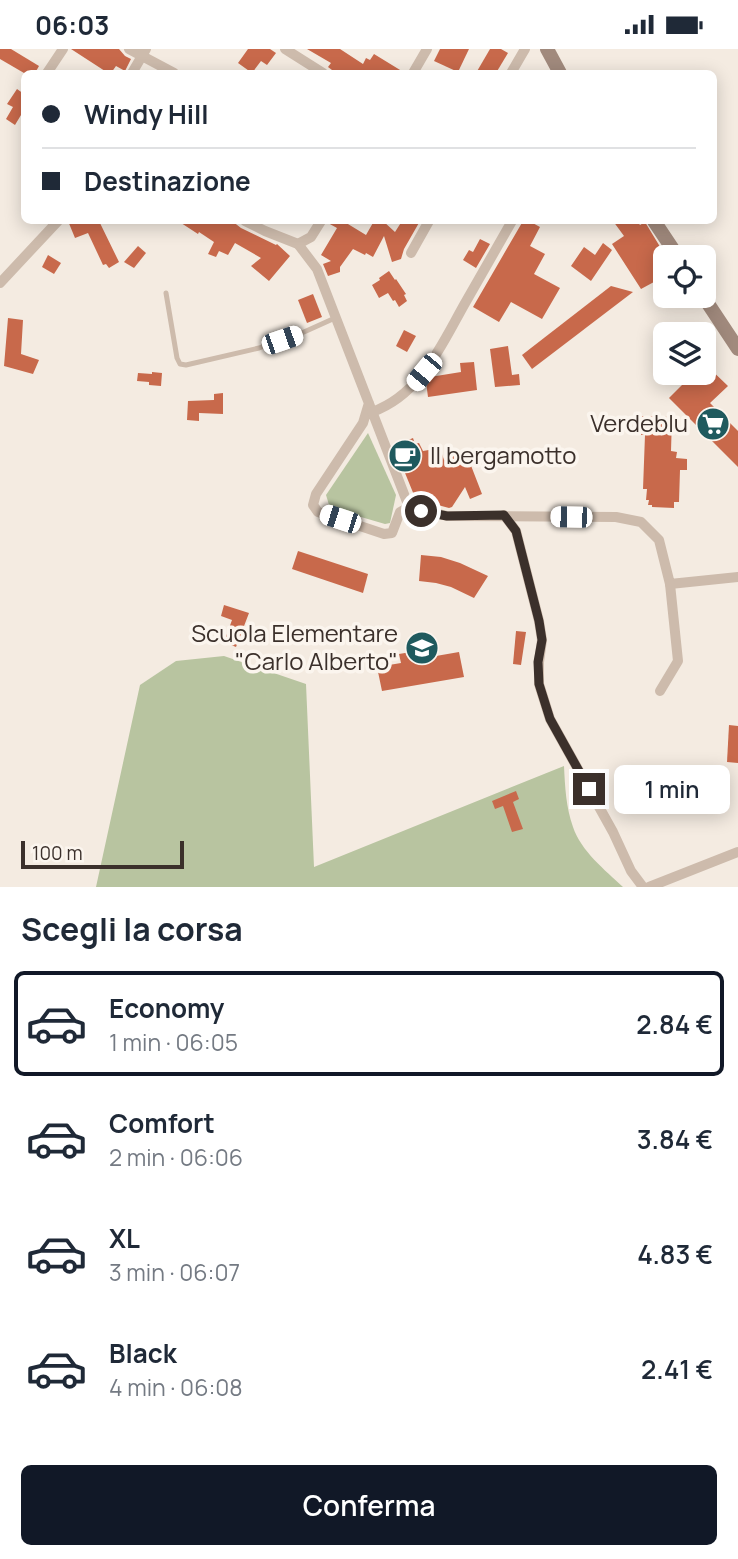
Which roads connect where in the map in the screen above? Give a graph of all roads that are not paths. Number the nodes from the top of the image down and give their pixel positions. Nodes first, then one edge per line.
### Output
1 (63, 49) edge
2 (129, 49) edge
3 (285, 49) edge
4 (427, 49) edge
5 (525, 49) edge
6 (547, 49) edge
7 (144, 52) edge
8 (49, 70) edge
9 (134, 70) edge
10 (170, 70) edge
11 (318, 70) edge
12 (415, 70) edge
13 (513, 70) edge
14 (559, 70) edge
15 (55, 224) edge
16 (251, 224) edge
17 (319, 224) edge
18 (427, 224) edge
19 (510, 224) edge
20 (656, 224) edge
21 (298, 244) junction
22 (670, 245) edge
23 (411, 253) dead end
24 (0, 283) edge
25 (166, 293) dead end
26 (711, 308) edge
27 (337, 317) junction
28 (738, 349) edge
29 (370, 408) junction
30 (409, 507) junction
31 (504, 515) junction
32 (738, 577) edge
33 (670, 584) junction
34 (660, 691) dead end
35 (738, 852) edge
36 (643, 887) edge
37 (649, 887) edge

1 - 8 street
2 - 7 street
3 - 11 street
4 - 12 street
5 - 13 street
6 - 14 street
7 - 9 street
7 - 10 street
15 - 24 street
16 - 21 street
17 - 21 street
18 - 23 street
19 - 29 street
20 - 22 street
21 - 27 street
25 - 27 lane
26 - 28 street
27 - 29 street
29 - 30 street
29 - 30 street
30 - 31 street
31 - 33 street
31 - 36 street
32 - 33 street
33 - 34 street
35 - 37 street

